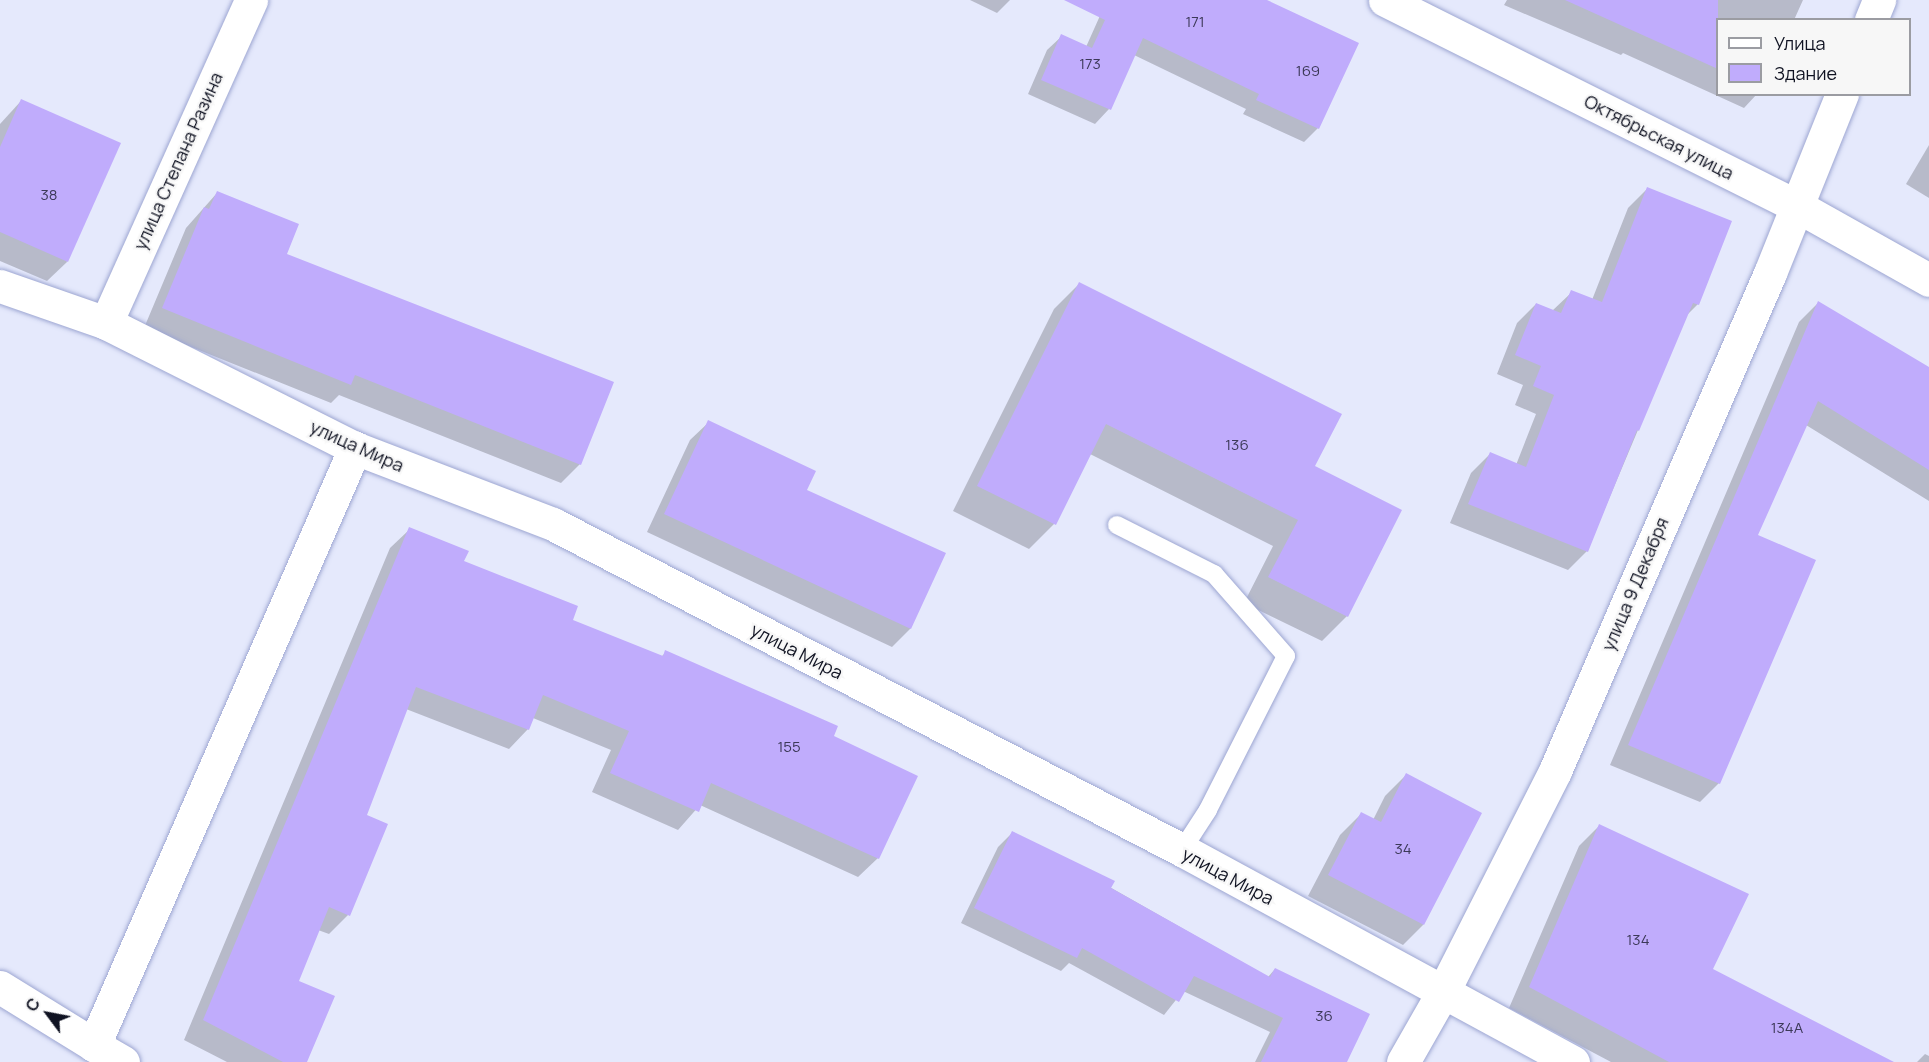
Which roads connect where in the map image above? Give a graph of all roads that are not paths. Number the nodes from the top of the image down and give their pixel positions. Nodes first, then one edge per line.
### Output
1 (251, 0) edge
2 (1385, 0) edge
3 (1879, 0) edge
4 (1872, 18) edge
5 (1841, 96) edge
6 (1797, 206) junction
7 (1929, 280) edge
8 (0, 286) edge
9 (106, 323) junction
10 (355, 448) junction
11 (1118, 525) dead end
12 (1182, 850) junction
13 (0, 987) edge
14 (1443, 992) junction
15 (94, 1045) junction
16 (123, 1062) edge
17 (1403, 1062) edge
18 (1573, 1062) edge

1 - 9 street, улица Степана Разина
2 - 6 street, Октябрьская улица
3 - 4 street
5 - 6 street, улица 9 Декабря
6 - 7 street, Октябрьская улица
6 - 14 street, улица 9 Декабря
8 - 9 street, улица Мира
9 - 10 street, улица Мира
10 - 12 street, улица Мира
10 - 15 street
11 - 12 lane
12 - 14 street, улица Мира
13 - 15 street
14 - 17 street, улица 9 Декабря
14 - 18 street, улица Мира
15 - 16 street

